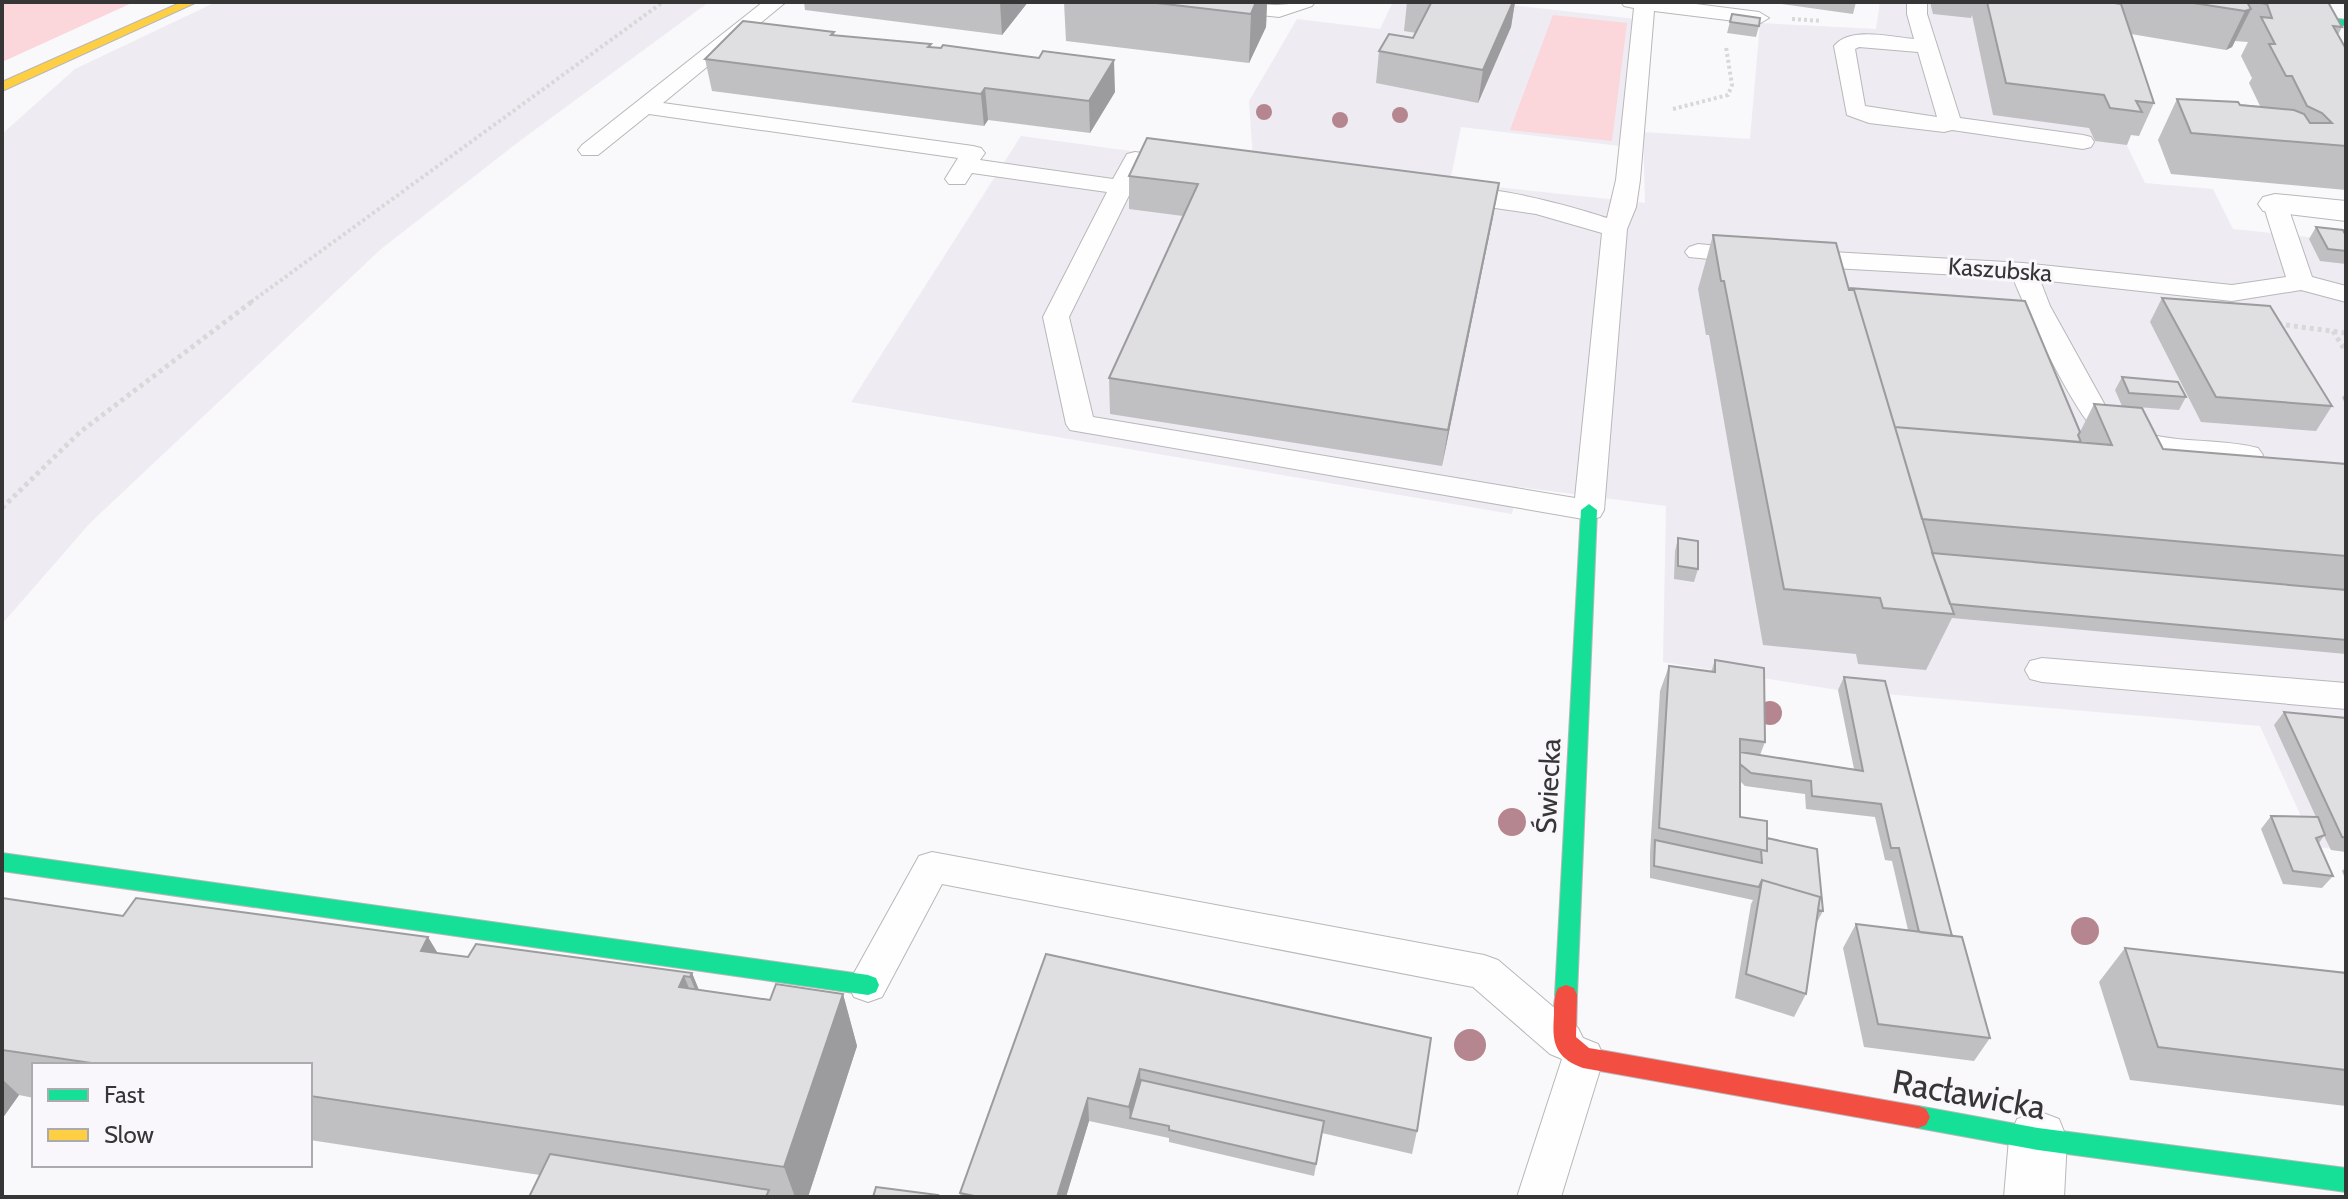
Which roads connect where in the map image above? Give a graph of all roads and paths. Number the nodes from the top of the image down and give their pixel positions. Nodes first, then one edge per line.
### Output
1 (191, 2) edge
2 (663, 2) edge
3 (776, 2) edge
4 (1196, 2) edge
5 (1305, 2) edge
6 (1917, 2) edge
7 (2193, 2) edge
8 (1638, 3) edge
9 (1725, 14) junction
10 (1759, 18) edge
11 (2332, 22) edge
12 (738, 32) junction
13 (767, 35) edge
14 (1926, 46) junction
15 (2338, 51) edge
16 (82, 52) junction
17 (2, 87) edge
18 (2, 96) edge
19 (644, 107) junction
20 (1634, 120) junction
21 (1950, 122) junction
22 (2083, 142) dead end
23 (590, 150) dead end
24 (1197, 166) edge
25 (1121, 187) junction
26 (1426, 192) edge
27 (2275, 204) joint
28 (2346, 211) edge
29 (1615, 229) junction
30 (1698, 252) dead end
31 (2023, 271) junction
32 (2301, 282) junction
33 (2346, 294) edge
34 (2248, 455) edge
35 (2, 508) edge
36 (1589, 510) junction
37 (2042, 670) dead end
38 (2346, 696) edge
39 (2, 862) edge
40 (868, 985) joint
41 (1574, 1049) junction
42 (2038, 1139) junction
43 (2346, 1180) edge
44 (1539, 1197) edge
45 (2034, 1197) edge

1 - 16 street
2 - 35 path
3 - 12 lane
4 - 5 lane
6 - 14 lane
7 - 11 street
8 - 9 lane
8 - 20 lane
9 - 10 lane
9 - 20 path
11 - 15 street
12 - 13 lane
12 - 19 lane
14 - 21 lane
14 - 21 lane
16 - 17 street
16 - 18 street
19 - 23 lane
19 - 25 lane
20 - 29 lane
21 - 22 lane
24 - 25 lane
25 - 36 lane
26 - 29 lane
27 - 28 street
27 - 32 lane
29 - 36 lane
30 - 31 lane, Kaszubska
31 - 32 lane, Kaszubska
31 - 34 lane
32 - 33 lane, Kaszubska
36 - 41 street, Świecka
37 - 38 lane
39 - 40 street
40 - 41 lane
41 - 42 street, Racławicka
41 - 44 lane
42 - 43 street, Racławicka
42 - 45 street

